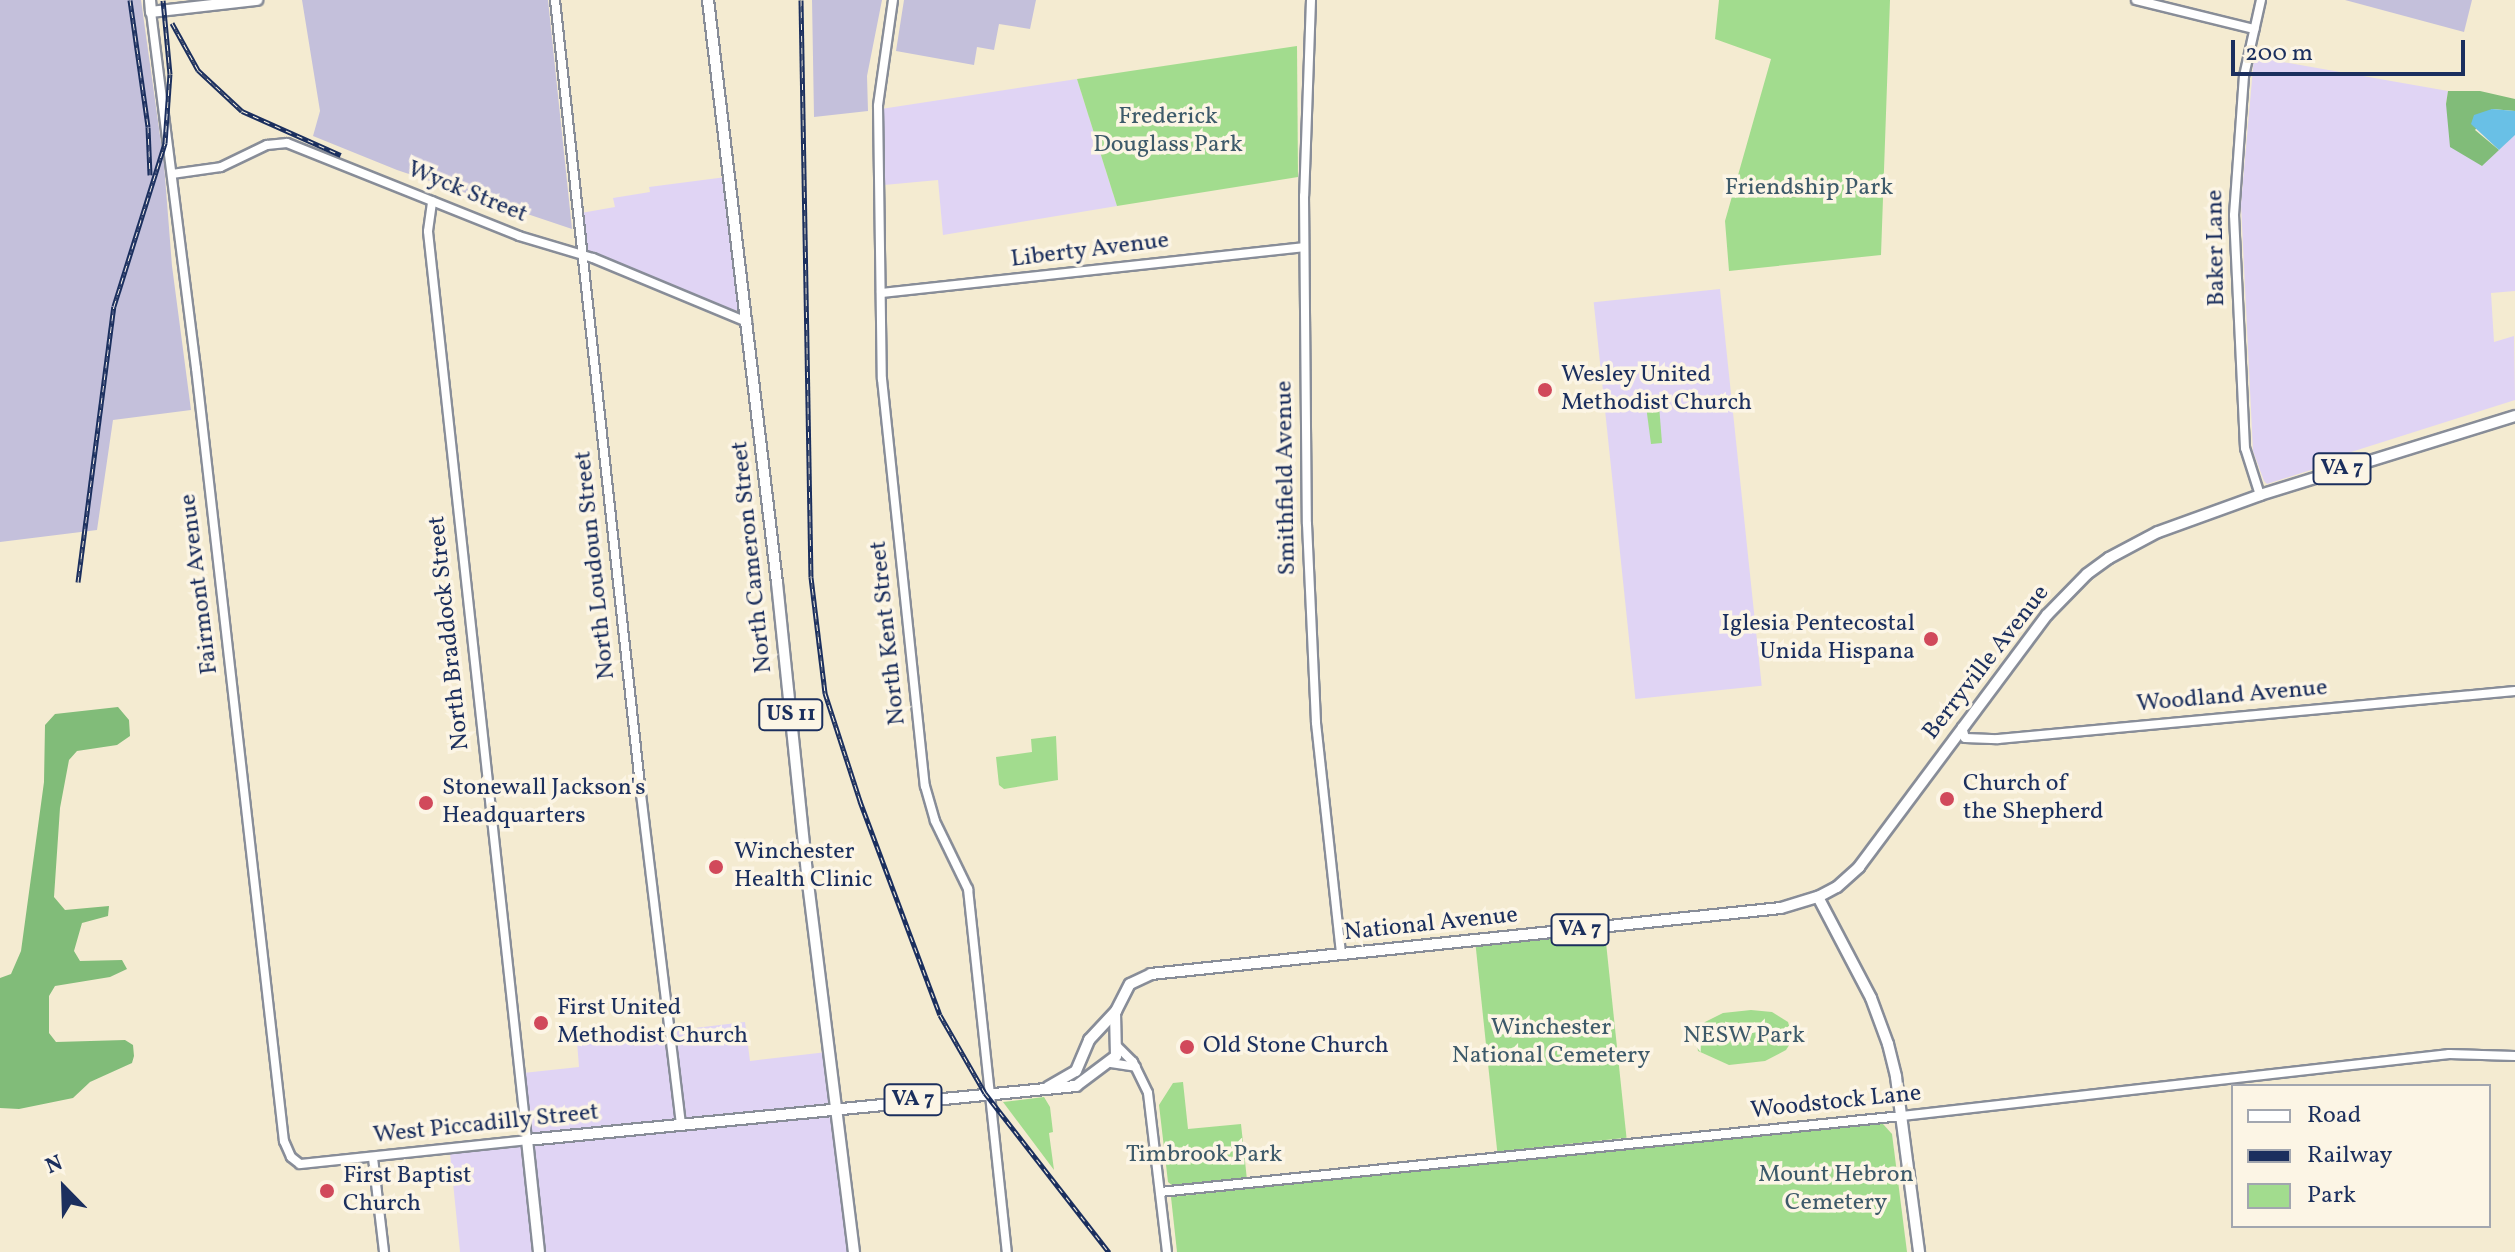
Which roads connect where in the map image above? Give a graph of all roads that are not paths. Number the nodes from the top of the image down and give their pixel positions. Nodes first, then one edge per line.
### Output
1 (150, 0) edge
2 (257, 0) edge
3 (555, 0) edge
4 (708, 0) edge
5 (893, 0) edge
6 (1311, 0) edge
7 (2136, 0) edge
8 (2261, 0) edge
9 (151, 12) junction
10 (2254, 29) junction
11 (172, 174) junction
12 (432, 201) junction
13 (1304, 247) junction
14 (582, 254) junction
15 (881, 293) junction
16 (747, 322) junction
17 (2515, 416) edge
18 (2260, 495) junction
19 (2515, 691) edge
20 (1962, 726) junction
21 (1850, 877) joint
22 (1818, 897) junction
23 (1341, 955) junction
24 (1116, 1011) junction
25 (1096, 1034) junction
26 (1116, 1044) junction
27 (1086, 1052) junction
28 (2515, 1056) edge
29 (1107, 1064) junction
30 (1136, 1067) junction
31 (1048, 1087) junction
32 (990, 1092) junction
33 (836, 1108) junction
34 (1902, 1116) junction
35 (681, 1124) junction
36 (527, 1140) junction
37 (373, 1158) junction
38 (295, 1162) joint
39 (1160, 1192) junction
40 (384, 1252) edge
41 (539, 1252) edge
42 (854, 1252) edge
43 (1007, 1252) edge
44 (1167, 1252) edge
45 (1919, 1252) edge

1 - 9 main road, Fairmont Avenue
2 - 9 main road
3 - 14 street, North Loudoun Street
4 - 16 main road, North Cameron Street / US 11
5 - 15 street, North Kent Street
6 - 13 street, Smithfield Avenue
7 - 10 street
8 - 10 street, Baker Lane
9 - 11 street, Fairmont Avenue
10 - 18 street, Baker Lane
11 - 12 street, Wyck Street
11 - 38 street, Fairmont Avenue
12 - 14 street, Wyck Street
12 - 36 street, North Braddock Street
13 - 15 street, Liberty Avenue
13 - 23 street, Smithfield Avenue
14 - 16 street, Wyck Street
14 - 35 street, North Loudoun Street
15 - 32 street, North Kent Street
16 - 33 main road, North Cameron Street / US 11
17 - 18 main road, Berryville Avenue / VA 7
18 - 20 main road, Berryville Avenue / VA 7
19 - 20 street, Woodland Avenue
20 - 21 main road, Berryville Avenue / VA 7
21 - 22 main road, National Avenue / VA 7
22 - 23 main road, National Avenue / VA 7
22 - 34 main road
23 - 24 main road, National Avenue / VA 7
24 - 25 main road, VA 7
24 - 26 main road
25 - 26 main road
25 - 27 main road, VA 7
26 - 29 main road
26 - 30 street
27 - 29 main road
27 - 31 main road, VA 7
28 - 34 street, Woodstock Lane
29 - 30 street
29 - 31 main road, VA 7
30 - 39 street
31 - 32 main road, VA 7
32 - 33 main road, VA 7
32 - 43 street, North Kent Street
33 - 35 main road, West Piccadilly Street
33 - 42 main road, North Cameron Street / US 11
34 - 39 street, Woodstock Lane
34 - 45 main road
35 - 36 main road, West Piccadilly Street
36 - 37 street, West Piccadilly Street
36 - 41 main road, North Braddock Street
37 - 38 street, West Piccadilly Street
37 - 40 street
39 - 44 street

